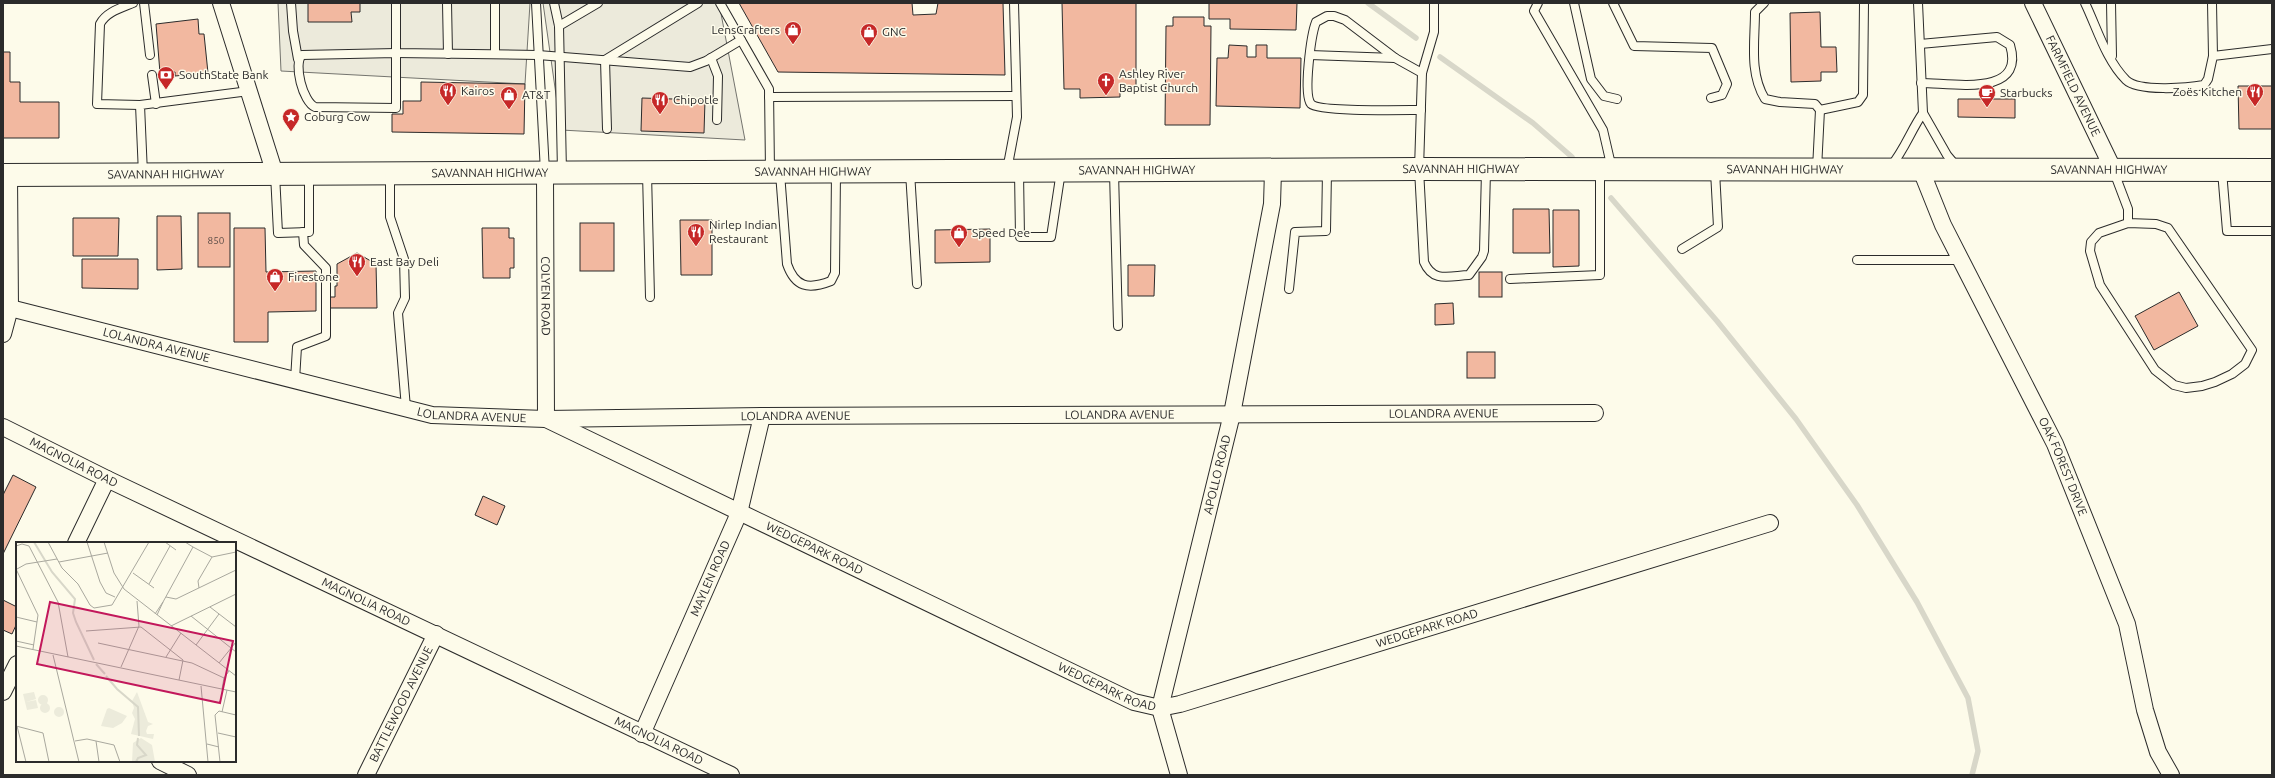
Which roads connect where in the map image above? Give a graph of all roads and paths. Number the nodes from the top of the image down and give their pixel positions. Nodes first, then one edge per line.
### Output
1 (133, 3) edge
2 (144, 3) edge
3 (221, 3) edge
4 (291, 3) edge
5 (396, 3) edge
6 (447, 3) edge
7 (494, 3) edge
8 (536, 3) edge
9 (554, 3) edge
10 (598, 3) edge
11 (698, 3) edge
12 (720, 3) edge
13 (1014, 3) edge
14 (1434, 3) edge
15 (1538, 3) edge
16 (1574, 3) edge
17 (1613, 3) edge
18 (1764, 3) edge
19 (1864, 3) edge
20 (1918, 3) edge
21 (2033, 3) edge
22 (2085, 3) edge
23 (2111, 3) edge
24 (2212, 3) edge
25 (559, 26) junction
26 (741, 40) junction
27 (1920, 44) junction
28 (2272, 49) edge
29 (396, 53) junction
30 (448, 54) junction
31 (495, 54) junction
32 (150, 55) dead end
33 (538, 55) junction
34 (1310, 55) junction
35 (560, 56) junction
36 (2213, 56) junction
37 (711, 58) junction
38 (1395, 58) junction
39 (298, 59) junction
40 (605, 60) junction
41 (2112, 60) junction
42 (1422, 73) junction
43 (152, 75) dead end
44 (1921, 83) junction
45 (249, 91) junction
46 (1016, 96) junction
47 (769, 98) junction
48 (1711, 98) dead end
49 (1617, 99) dead end
50 (156, 104) junction
51 (140, 105) junction
52 (1421, 110) junction
53 (1820, 110) junction
54 (1923, 113) junction
55 (717, 120) dead end
56 (607, 129) dead end
57 (1419, 169) junction
58 (1486, 169) junction
59 (2113, 169) junction
60 (1327, 170) junction
61 (1606, 170) junction
62 (1714, 170) junction
63 (1817, 170) junction
64 (1888, 170) junction
65 (1921, 170) junction
66 (1960, 170) junction
67 (2222, 170) junction
68 (2272, 170) edge
69 (910, 171) junction
70 (1013, 171) junction
71 (1060, 171) junction
72 (1114, 171) junction
73 (1273, 171) junction
74 (647, 172) junction
75 (775, 172) junction
76 (836, 172) junction
77 (554, 173) junction
78 (275, 174) junction
79 (390, 174) junction
80 (6, 175) edge
81 (309, 175) junction
82 (143, 176) junction
83 (2128, 222) junction
84 (2272, 231) edge
85 (303, 232) junction
86 (1682, 249) dead end
87 (1857, 260) dead end
88 (1961, 260) junction
89 (1510, 279) dead end
90 (917, 284) dead end
91 (1290, 289) dead end
92 (650, 297) dead end
93 (7, 311) edge
94 (1118, 326) dead end
95 (3, 334) edge
96 (295, 380) junction
97 (406, 408) junction
98 (1595, 413) dead end
99 (1232, 414) junction
100 (762, 416) junction
101 (546, 419) junction
102 (3, 427) edge
103 (107, 479) junction
104 (739, 513) junction
105 (1770, 523) dead end
106 (76, 542) edge
107 (436, 634) junction
108 (16, 667) edge
109 (8, 687) edge
110 (1160, 708) junction
111 (642, 734) junction
112 (162, 762) edge
113 (188, 775) edge
114 (366, 775) edge
115 (731, 775) edge
116 (1179, 775) edge
117 (2171, 775) edge

1 - 51 lane
2 - 32 lane
3 - 45 street
4 - 39 lane
5 - 29 lane
6 - 30 lane
7 - 31 lane
8 - 33 lane
9 - 25 lane
10 - 25 lane
11 - 40 lane
12 - 26 lane
13 - 46 lane
14 - 42 lane
15 - 61 lane
16 - 49 lane
17 - 48 lane
18 - 53 lane
19 - 53 lane
20 - 27 lane
21 - 59 street, FARMFIELD AVENUE
22 - 41 lane
23 - 41 lane
24 - 36 lane
25 - 35 lane
26 - 37 lane
26 - 47 lane
27 - 44 lane
27 - 44 lane
28 - 36 lane
29 - 30 lane
29 - 39 lane
29 - 39 lane
30 - 31 lane
31 - 33 lane
33 - 35 lane
33 - 77 lane
34 - 38 lane
34 - 38 lane
34 - 52 lane
35 - 40 lane
35 - 77 lane
36 - 41 lane
37 - 40 lane
37 - 55 lane
38 - 42 lane
40 - 56 lane
42 - 52 lane
43 - 50 lane
44 - 54 lane
45 - 50 lane
45 - 78 street
46 - 47 lane
46 - 70 lane
47 - 75 lane
50 - 51 lane
51 - 82 lane
52 - 57 lane
53 - 63 lane
54 - 64 lane
54 - 66 lane
57 - 58 highway, SAVANNAH HIGHWAY
57 - 58 lane
57 - 60 highway, SAVANNAH HIGHWAY
58 - 61 highway, SAVANNAH HIGHWAY
59 - 66 highway, SAVANNAH HIGHWAY
59 - 67 highway, SAVANNAH HIGHWAY
59 - 83 lane
60 - 73 highway, SAVANNAH HIGHWAY
60 - 91 lane
61 - 62 highway, SAVANNAH HIGHWAY
61 - 89 lane
62 - 63 highway, SAVANNAH HIGHWAY
62 - 86 lane
63 - 64 highway, SAVANNAH HIGHWAY
64 - 65 highway, SAVANNAH HIGHWAY
65 - 66 highway, SAVANNAH HIGHWAY
65 - 88 street, OAK FOREST DRIVE
67 - 68 highway, SAVANNAH HIGHWAY
67 - 84 lane
69 - 70 highway, SAVANNAH HIGHWAY
69 - 76 highway, SAVANNAH HIGHWAY
69 - 90 lane
70 - 71 highway, SAVANNAH HIGHWAY
70 - 71 lane
71 - 72 highway, SAVANNAH HIGHWAY
72 - 73 highway, SAVANNAH HIGHWAY
72 - 94 lane
73 - 99 street, APOLLO ROAD
74 - 75 highway, SAVANNAH HIGHWAY
74 - 77 highway, SAVANNAH HIGHWAY
74 - 92 lane
75 - 76 highway, SAVANNAH HIGHWAY
75 - 76 lane
77 - 79 highway, SAVANNAH HIGHWAY
77 - 101 street, COLYEN ROAD
78 - 81 highway, SAVANNAH HIGHWAY
78 - 82 highway, SAVANNAH HIGHWAY
78 - 85 lane
79 - 81 highway, SAVANNAH HIGHWAY
79 - 97 lane
80 - 82 highway, SAVANNAH HIGHWAY
80 - 93 street
81 - 85 lane
83 - 83 lane
85 - 96 lane
87 - 88 lane
88 - 117 street, OAK FOREST DRIVE
93 - 95 street
93 - 96 street, LOLANDRA AVENUE
96 - 97 street, LOLANDRA AVENUE
97 - 101 street, LOLANDRA AVENUE
98 - 99 street, LOLANDRA AVENUE
99 - 100 street, LOLANDRA AVENUE
99 - 110 street, APOLLO ROAD
100 - 101 street, LOLANDRA AVENUE
100 - 104 street, MAYLEN ROAD
101 - 104 street, WEDGEPARK ROAD
102 - 103 street, MAGNOLIA ROAD
103 - 106 street
103 - 107 street, MAGNOLIA ROAD
104 - 110 street, WEDGEPARK ROAD
104 - 111 street, MAYLEN ROAD
105 - 110 street, WEDGEPARK ROAD
107 - 111 street, MAGNOLIA ROAD
107 - 114 street, BATTLEWOOD AVENUE
108 - 109 street
110 - 116 street, APOLLO ROAD
111 - 115 street, MAGNOLIA ROAD
112 - 113 street

